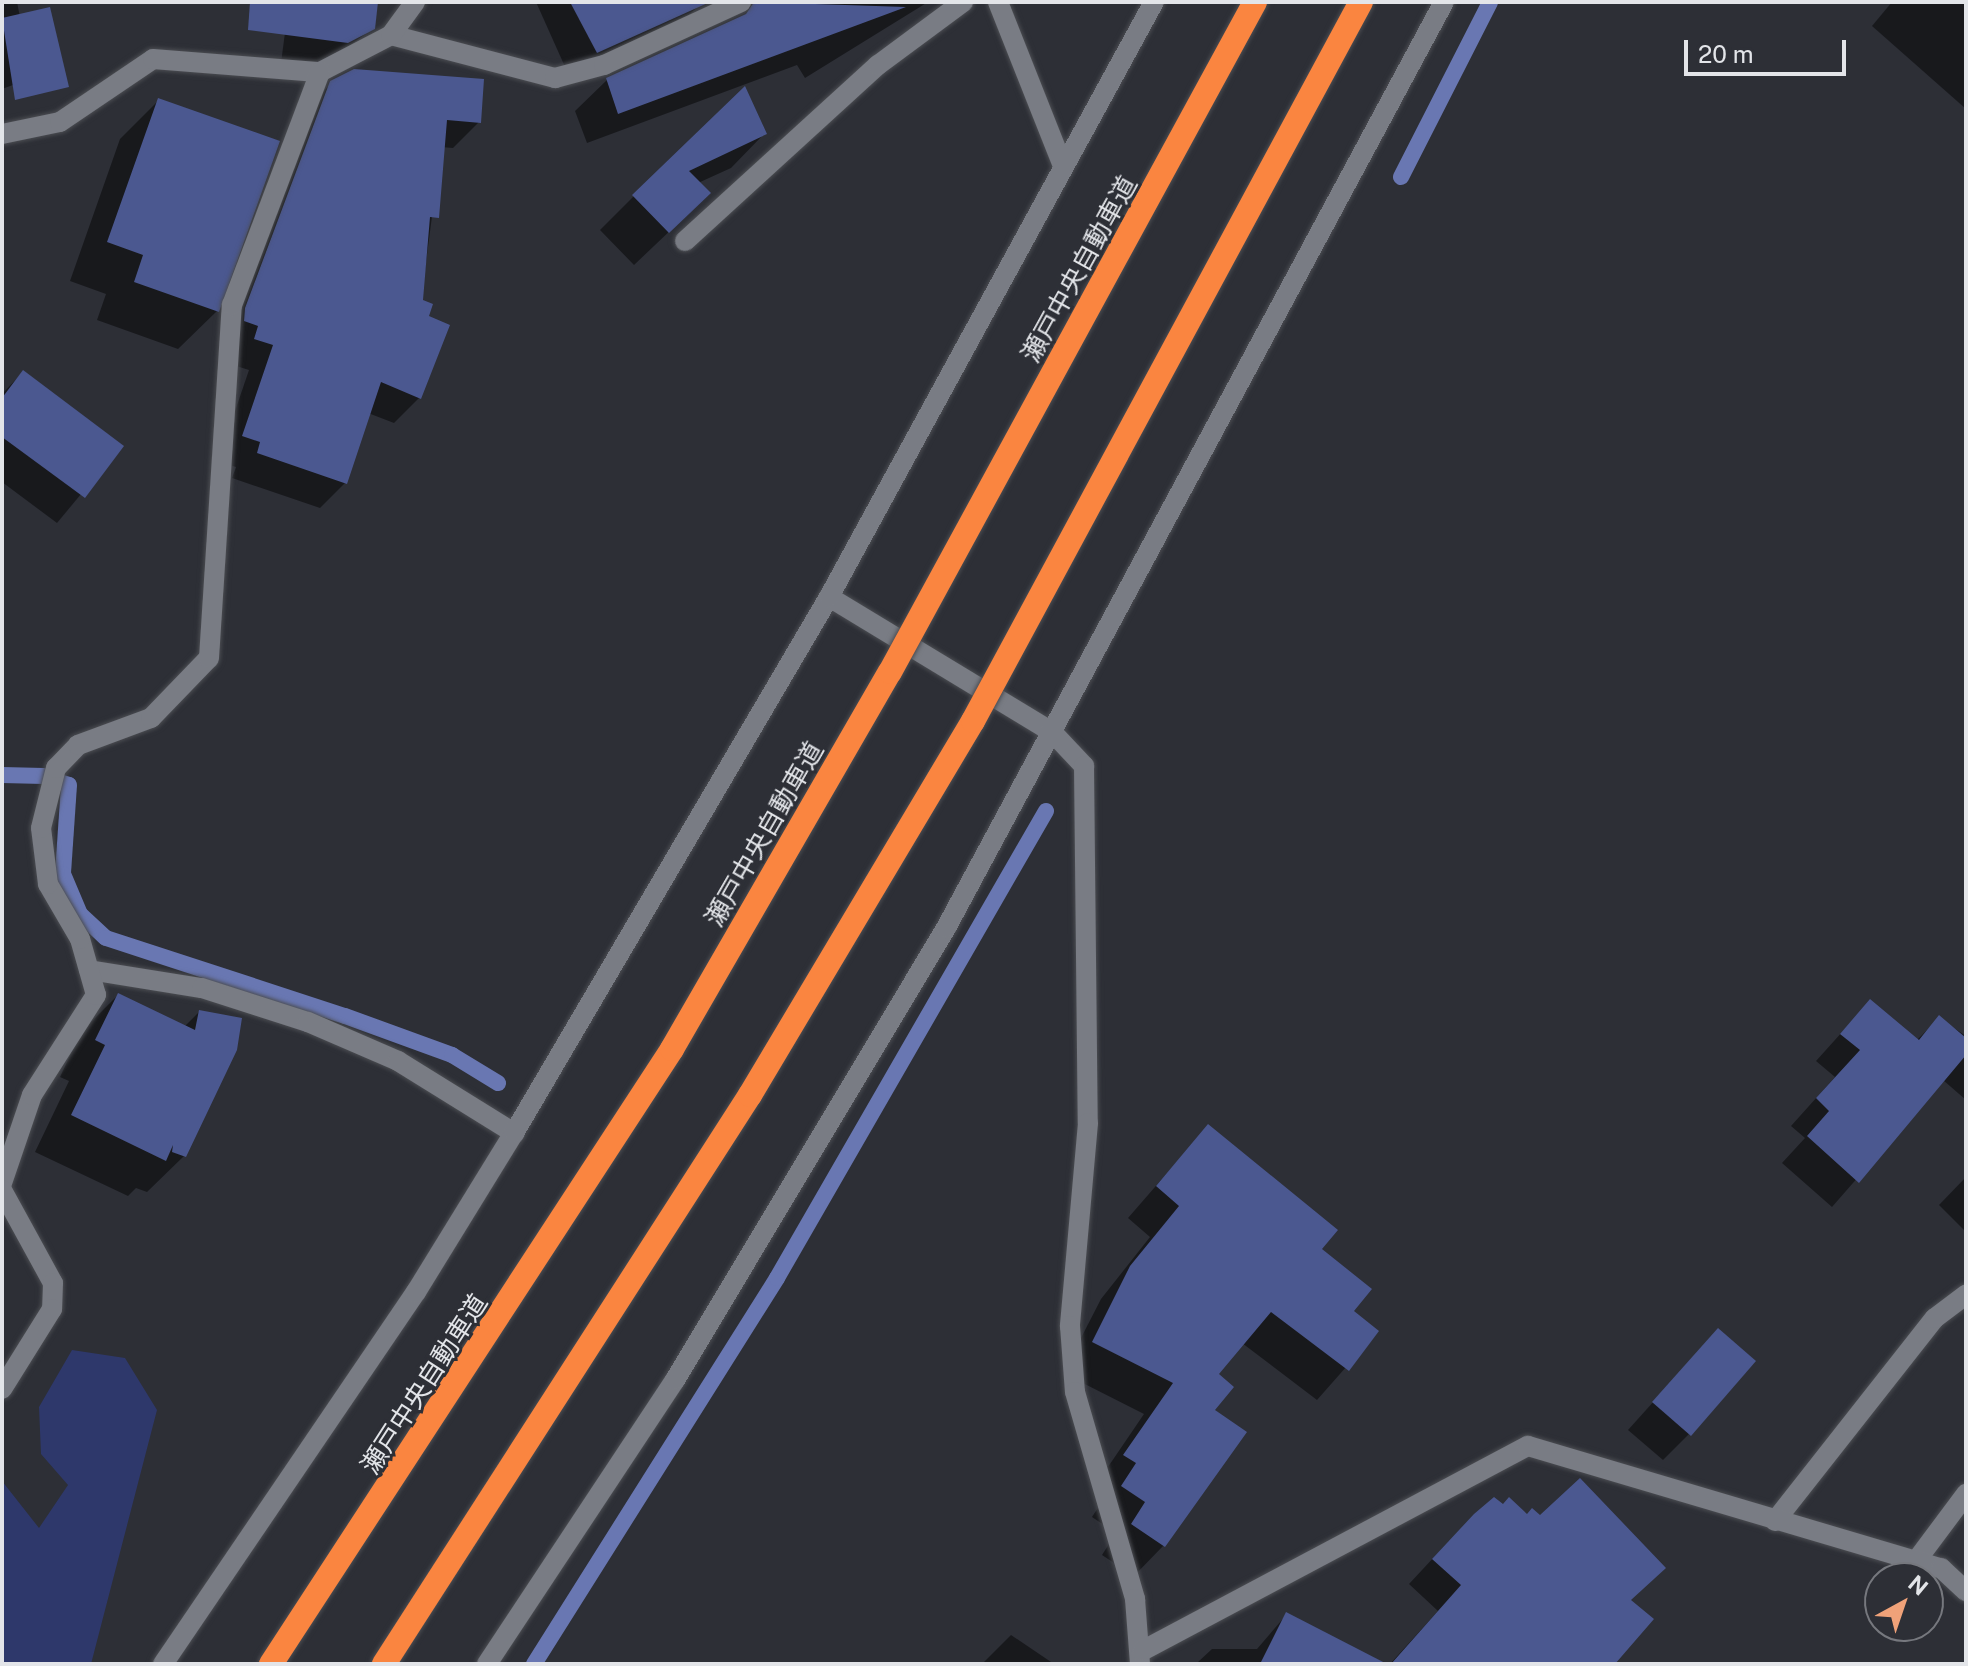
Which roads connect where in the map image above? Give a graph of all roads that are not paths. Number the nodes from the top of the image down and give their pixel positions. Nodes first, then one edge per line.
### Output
1 (415, 2) edge
2 (741, 2) edge
3 (963, 2) edge
4 (998, 2) edge
5 (1154, 2) edge
6 (1255, 2) edge
7 (1361, 2) edge
8 (1444, 2) edge
9 (391, 35) junction
10 (320, 72) junction
11 (2, 134) edge
12 (1063, 166) junction
13 (685, 241) dead end
14 (829, 597) junction
15 (1052, 732) junction
16 (89, 970) junction
17 (514, 1133) junction
18 (2, 1183) edge
19 (2, 1190) edge
20 (1966, 1295) edge
21 (2, 1389) edge
22 (1966, 1494) edge
23 (1775, 1521) junction
24 (1916, 1561) junction
25 (1966, 1591) edge
26 (1141, 1658) edge
27 (163, 1664) edge
28 (271, 1664) edge
29 (384, 1664) edge
30 (487, 1664) edge

1 - 9 street
2 - 9 street
3 - 13 street
4 - 12 street
5 - 12 street
6 - 28 highway, 瀬戸中央自動車道, bridge
7 - 29 highway, bridge
8 - 15 street
9 - 10 street
10 - 11 street
10 - 16 street
12 - 14 street
14 - 15 street
14 - 17 street
15 - 26 street
15 - 30 street
16 - 17 street
16 - 18 street
17 - 27 street
19 - 21 street
20 - 23 street
22 - 24 street
23 - 24 street
23 - 26 street
24 - 25 street

